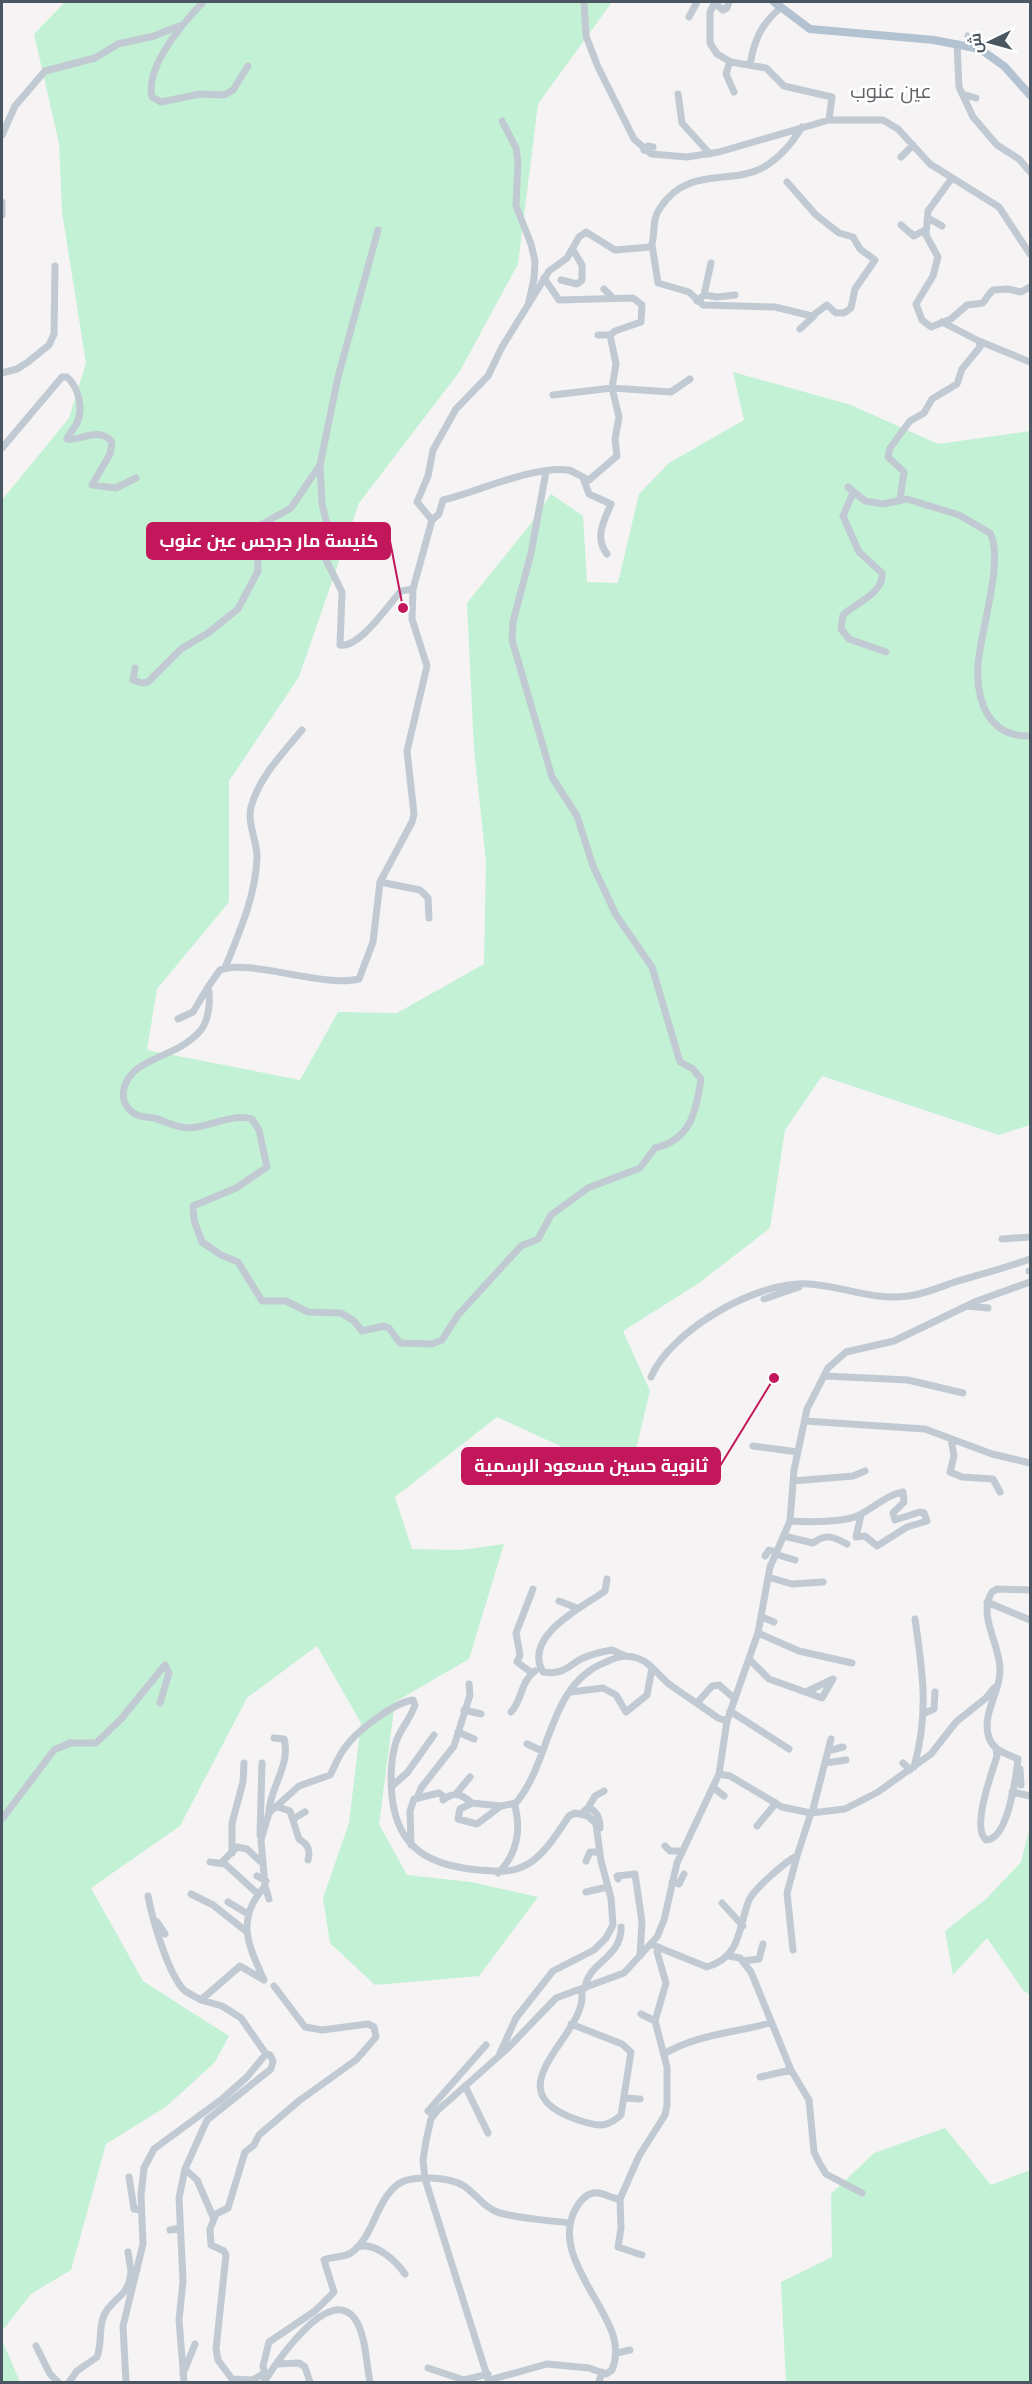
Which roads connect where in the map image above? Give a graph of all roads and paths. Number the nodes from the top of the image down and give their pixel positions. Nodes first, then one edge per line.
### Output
1 (203, 2) edge
2 (584, 2) edge
3 (697, 2) edge
4 (729, 2) edge
5 (716, 3) edge
6 (777, 5) edge
7 (689, 17) dead end
8 (182, 25) junction
9 (968, 36) dead end
10 (957, 44) junction
11 (980, 49) junction
12 (730, 61) junction
13 (750, 65) junction
14 (248, 66) dead end
15 (734, 92) dead end
16 (678, 94) dead end
17 (962, 94) junction
18 (1030, 95) edge
19 (976, 98) dead end
20 (14, 113) dead end
21 (829, 120) junction
22 (502, 121) dead end
23 (899, 123) dead end
24 (891, 124) junction
25 (802, 127) junction
26 (2, 135) edge
27 (913, 145) junction
28 (653, 147) dead end
29 (644, 150) junction
30 (710, 154) junction
31 (901, 157) dead end
32 (1030, 172) edge
33 (952, 178) junction
34 (787, 182) dead end
35 (2, 202) edge
36 (2, 215) edge
37 (928, 218) junction
38 (901, 225) dead end
39 (942, 226) dead end
40 (378, 230) dead end
41 (925, 230) junction
42 (652, 245) junction
43 (573, 250) junction
44 (1030, 254) edge
45 (711, 262) dead end
46 (55, 266) dead end
47 (544, 278) junction
48 (561, 280) dead end
49 (1030, 287) edge
50 (604, 289) dead end
51 (704, 295) junction
52 (735, 295) dead end
53 (613, 298) junction
54 (697, 301) junction
55 (526, 312) junction
56 (814, 316) junction
57 (942, 322) junction
58 (800, 329) dead end
59 (598, 335) dead end
60 (610, 335) junction
61 (979, 341) junction
62 (1030, 362) edge
63 (2, 373) edge
64 (690, 380) dead end
65 (612, 388) junction
66 (553, 395) dead end
67 (2, 448) edge
68 (320, 465) junction
69 (546, 472) junction
70 (581, 476) junction
71 (136, 478) dead end
72 (900, 499) junction
73 (432, 520) junction
74 (601, 544) junction
75 (599, 554) dead end
76 (608, 554) dead end
77 (413, 589) junction
78 (886, 652) dead end
79 (135, 668) dead end
80 (302, 730) dead end
81 (1030, 736) edge
82 (380, 882) junction
83 (429, 918) dead end
84 (225, 968) junction
85 (208, 987) junction
86 (178, 1019) dead end
87 (1030, 1237) edge
88 (1002, 1239) dead end
89 (1030, 1259) edge
90 (1030, 1282) edge
91 (807, 1283) junction
92 (764, 1299) dead end
93 (967, 1306) junction
94 (988, 1308) dead end
95 (824, 1376) junction
96 (651, 1377) dead end
97 (963, 1393) dead end
98 (805, 1421) junction
99 (934, 1432) junction
100 (951, 1439) junction
101 (938, 1442) dead end
102 (753, 1446) dead end
103 (798, 1452) junction
104 (1030, 1463) edge
105 (865, 1471) dead end
106 (793, 1481) junction
107 (1000, 1492) dead end
108 (861, 1515) junction
109 (790, 1521) junction
110 (784, 1536) junction
111 (847, 1544) dead end
112 (776, 1553) junction
113 (765, 1556) dead end
114 (795, 1560) dead end
115 (768, 1577) junction
116 (607, 1579) dead end
117 (823, 1582) dead end
118 (533, 1589) dead end
119 (1030, 1590) edge
120 (560, 1601) dead end
121 (987, 1602) junction
122 (577, 1608) junction
123 (762, 1617) junction
124 (915, 1619) dead end
125 (1030, 1620) edge
126 (774, 1622) dead end
127 (758, 1633) junction
128 (623, 1656) junction
129 (750, 1660) junction
130 (852, 1663) dead end
131 (652, 1668) junction
132 (543, 1672) junction
133 (532, 1673) junction
134 (469, 1684) dead end
135 (571, 1692) junction
136 (806, 1692) dead end
137 (935, 1692) dead end
138 (735, 1699) junction
139 (989, 1700) junction
140 (698, 1702) junction
141 (160, 1703) dead end
142 (464, 1710) junction
143 (730, 1711) junction
144 (511, 1712) dead end
145 (925, 1713) junction
146 (481, 1714) dead end
147 (727, 1721) junction
148 (458, 1732) junction
149 (434, 1735) dead end
150 (274, 1738) dead end
151 (474, 1739) dead end
152 (831, 1739) dead end
153 (527, 1744) dead end
154 (843, 1747) dead end
155 (789, 1749) dead end
156 (996, 1749) junction
157 (542, 1751) junction
158 (828, 1751) junction
159 (846, 1760) dead end
160 (1018, 1761) junction
161 (244, 1762) dead end
162 (262, 1763) dead end
163 (825, 1763) junction
164 (903, 1763) dead end
165 (912, 1768) junction
166 (719, 1774) junction
167 (470, 1777) dead end
168 (1021, 1785) dead end
169 (392, 1786) junction
170 (713, 1787) junction
171 (604, 1791) dead end
172 (1012, 1792) junction
173 (456, 1794) junction
174 (418, 1796) junction
175 (724, 1796) dead end
176 (1030, 1796) edge
177 (472, 1803) junction
178 (514, 1803) junction
179 (776, 1803) junction
180 (501, 1806) junction
181 (278, 1807) junction
182 (585, 1810) junction
183 (305, 1812) dead end
184 (269, 1813) junction
185 (812, 1813) junction
186 (2, 1819) edge
187 (293, 1819) junction
188 (757, 1826) dead end
189 (261, 1840) junction
190 (411, 1845) junction
191 (665, 1846) dead end
192 (682, 1851) junction
193 (234, 1852) junction
194 (600, 1852) junction
195 (797, 1856) junction
196 (308, 1860) dead end
197 (586, 1861) dead end
198 (601, 1861) junction
199 (210, 1862) dead end
200 (222, 1862) junction
201 (263, 1864) junction
202 (498, 1873) junction
203 (684, 1874) dead end
204 (257, 1876) dead end
205 (618, 1879) dead end
206 (672, 1882) junction
207 (265, 1884) junction
208 (608, 1887) junction
209 (586, 1892) dead end
210 (191, 1894) dead end
211 (258, 1894) junction
212 (148, 1896) dead end
213 (269, 1899) dead end
214 (228, 1902) dead end
215 (722, 1903) dead end
216 (788, 1907) junction
217 (151, 1912) junction
218 (781, 1912) dead end
219 (248, 1914) junction
220 (743, 1926) junction
221 (621, 1927) dead end
222 (247, 1932) junction
223 (165, 1934) dead end
224 (763, 1944) dead end
225 (656, 1946) junction
226 (793, 1950) dead end
227 (729, 1956) junction
228 (639, 1958) junction
229 (742, 1961) junction
230 (274, 1986) dead end
231 (583, 1989) junction
232 (201, 2000) junction
233 (641, 2013) dead end
234 (656, 2021) junction
235 (770, 2023) junction
236 (571, 2024) junction
237 (486, 2045) dead end
238 (500, 2053) junction
239 (266, 2054) junction
240 (664, 2054) junction
241 (791, 2070) junction
242 (760, 2077) dead end
243 (465, 2086) junction
244 (625, 2098) junction
245 (640, 2099) dead end
246 (434, 2115) junction
247 (488, 2133) dead end
248 (185, 2169) junction
249 (129, 2177) dead end
250 (424, 2178) junction
251 (862, 2193) dead end
252 (620, 2199) junction
253 (141, 2210) junction
254 (214, 2218) junction
255 (569, 2223) junction
256 (180, 2228) junction
257 (170, 2230) dead end
258 (357, 2247) junction
259 (128, 2252) dead end
260 (642, 2255) dead end
261 (134, 2271) junction
262 (405, 2274) dead end
263 (195, 2344) dead end
264 (36, 2346) dead end
265 (630, 2350) dead end
266 (617, 2353) junction
267 (277, 2364) junction
268 (428, 2368) dead end
269 (602, 2372) junction
270 (183, 2374) junction
271 (264, 2378) edge
272 (488, 2379) edge
273 (58, 2382) edge
274 (69, 2382) edge
275 (126, 2382) edge
276 (184, 2382) edge
277 (310, 2382) edge
278 (370, 2382) edge
279 (599, 2382) edge

1 - 8 street
2 - 29 street
3 - 7 street
4 - 5 street
5 - 12 street
6 - 10 main road
6 - 13 street
8 - 14 street
8 - 26 street
9 - 11 street
10 - 11 main road
10 - 17 street
11 - 18 main road
12 - 13 street
12 - 15 street
13 - 21 street
16 - 30 street
17 - 19 street
17 - 32 street
20 - 26 street
21 - 24 street
21 - 25 street
22 - 55 street
23 - 24 street
24 - 27 street
25 - 30 street
25 - 42 street
27 - 31 street
27 - 33 street
28 - 29 street
29 - 30 street
33 - 37 street
33 - 44 street
34 - 56 street
35 - 36 street
37 - 39 street
37 - 41 street
38 - 41 street
40 - 68 street
41 - 57 street
42 - 43 street
42 - 54 street
43 - 47 street
43 - 48 street
45 - 51 street
46 - 63 street
47 - 53 street
47 - 55 street
49 - 57 street
50 - 53 street
51 - 52 street
51 - 54 street
53 - 60 street
54 - 56 street
55 - 73 street
56 - 58 street
57 - 61 street
59 - 60 street
60 - 65 street
61 - 62 street
61 - 72 street
64 - 65 street
65 - 66 street
65 - 70 street
67 - 71 street
68 - 77 street
68 - 79 street
69 - 70 street
69 - 73 street
69 - 85 street
70 - 74 street
72 - 78 street
72 - 81 street
73 - 77 street
74 - 75 street
74 - 76 street
77 - 82 street
80 - 84 street
82 - 83 street
82 - 84 street
84 - 85 street
85 - 86 street
87 - 88 street
89 - 91 street
90 - 93 street
91 - 92 street
91 - 96 street
93 - 94 street
93 - 95 street
95 - 97 street
95 - 98 street
98 - 99 street
98 - 103 street
99 - 100 street
99 - 101 street
100 - 104 street
100 - 107 street
102 - 103 street
103 - 106 street
105 - 106 street
106 - 109 street
108 - 108 street
108 - 109 street
109 - 110 street
110 - 111 street
110 - 112 street
112 - 113 street
112 - 114 street
112 - 115 street
115 - 117 street
115 - 123 street
116 - 122 street
118 - 133 street
119 - 121 street
120 - 122 street
121 - 125 street
121 - 139 street
122 - 132 street
123 - 126 street
123 - 127 street
124 - 145 street
127 - 129 street
127 - 130 street
128 - 131 street
128 - 132 street
128 - 135 street
129 - 136 street
129 - 138 street
131 - 135 street
131 - 140 street
132 - 133 street
133 - 144 street
134 - 142 street
135 - 157 street
137 - 145 street
138 - 140 street
138 - 143 street
139 - 156 street
139 - 165 street
140 - 147 street
141 - 186 street
142 - 146 street
142 - 148 street
143 - 147 street
143 - 155 street
145 - 165 street
147 - 166 street
148 - 151 street
148 - 174 street
149 - 169 street
150 - 184 street
152 - 158 street
153 - 157 street
154 - 158 street
156 - 160 street
156 - 172 street
157 - 178 street
158 - 163 street
159 - 163 street
160 - 168 street
160 - 172 street
161 - 193 street
162 - 189 street
163 - 185 street
164 - 165 street
165 - 185 street
166 - 170 street
166 - 179 street
167 - 173 street
169 - 181 street
169 - 190 street
170 - 175 street
170 - 192 street
171 - 182 street
172 - 176 street
173 - 174 street
173 - 177 street
174 - 190 street
177 - 180 street
177 - 180 street
178 - 180 street
178 - 202 street
179 - 185 street
179 - 188 street
181 - 184 street
181 - 187 street
182 - 194 street
182 - 198 street
182 - 202 street
183 - 187 street
184 - 189 street
185 - 195 street
187 - 196 street
189 - 201 street
190 - 202 street
191 - 192 street
192 - 206 street
193 - 200 street
193 - 201 street
194 - 197 street
194 - 198 street
195 - 216 street
195 - 220 street
198 - 208 street
199 - 200 street
200 - 211 street
201 - 207 street
203 - 206 street
204 - 207 street
205 - 228 street
206 - 225 street
207 - 211 street
207 - 213 street
208 - 209 street
208 - 238 street
210 - 222 street
211 - 219 street
212 - 217 street
214 - 219 street
215 - 220 street
216 - 218 street
216 - 226 street
217 - 223 street
217 - 232 street
219 - 222 street
220 - 227 street
221 - 231 street
222 - 232 street
224 - 229 street
225 - 227 street
225 - 228 street
225 - 234 street
227 - 229 street
228 - 231 street
229 - 235 street
230 - 254 street
231 - 236 street
231 - 238 street
232 - 239 street
233 - 234 street
234 - 240 street
235 - 240 street
235 - 241 street
236 - 244 street
236 - 244 street
237 - 246 street
238 - 243 street
239 - 248 street
239 - 253 street
240 - 252 street
241 - 242 street
241 - 251 street
243 - 246 street
243 - 247 street
244 - 245 street
246 - 250 street
248 - 254 street
248 - 256 street
249 - 253 street
250 - 255 street
250 - 258 street
250 - 272 street
252 - 255 street
252 - 260 street
253 - 261 street
254 - 271 street
255 - 266 street
256 - 257 street
256 - 270 street
258 - 262 street
258 - 271 street
259 - 261 street
261 - 274 street
261 - 275 street
263 - 270 street
264 - 273 street
265 - 266 street
266 - 269 street
267 - 271 street
267 - 277 street
267 - 278 street
268 - 272 street
269 - 272 street
269 - 279 street
270 - 276 street

